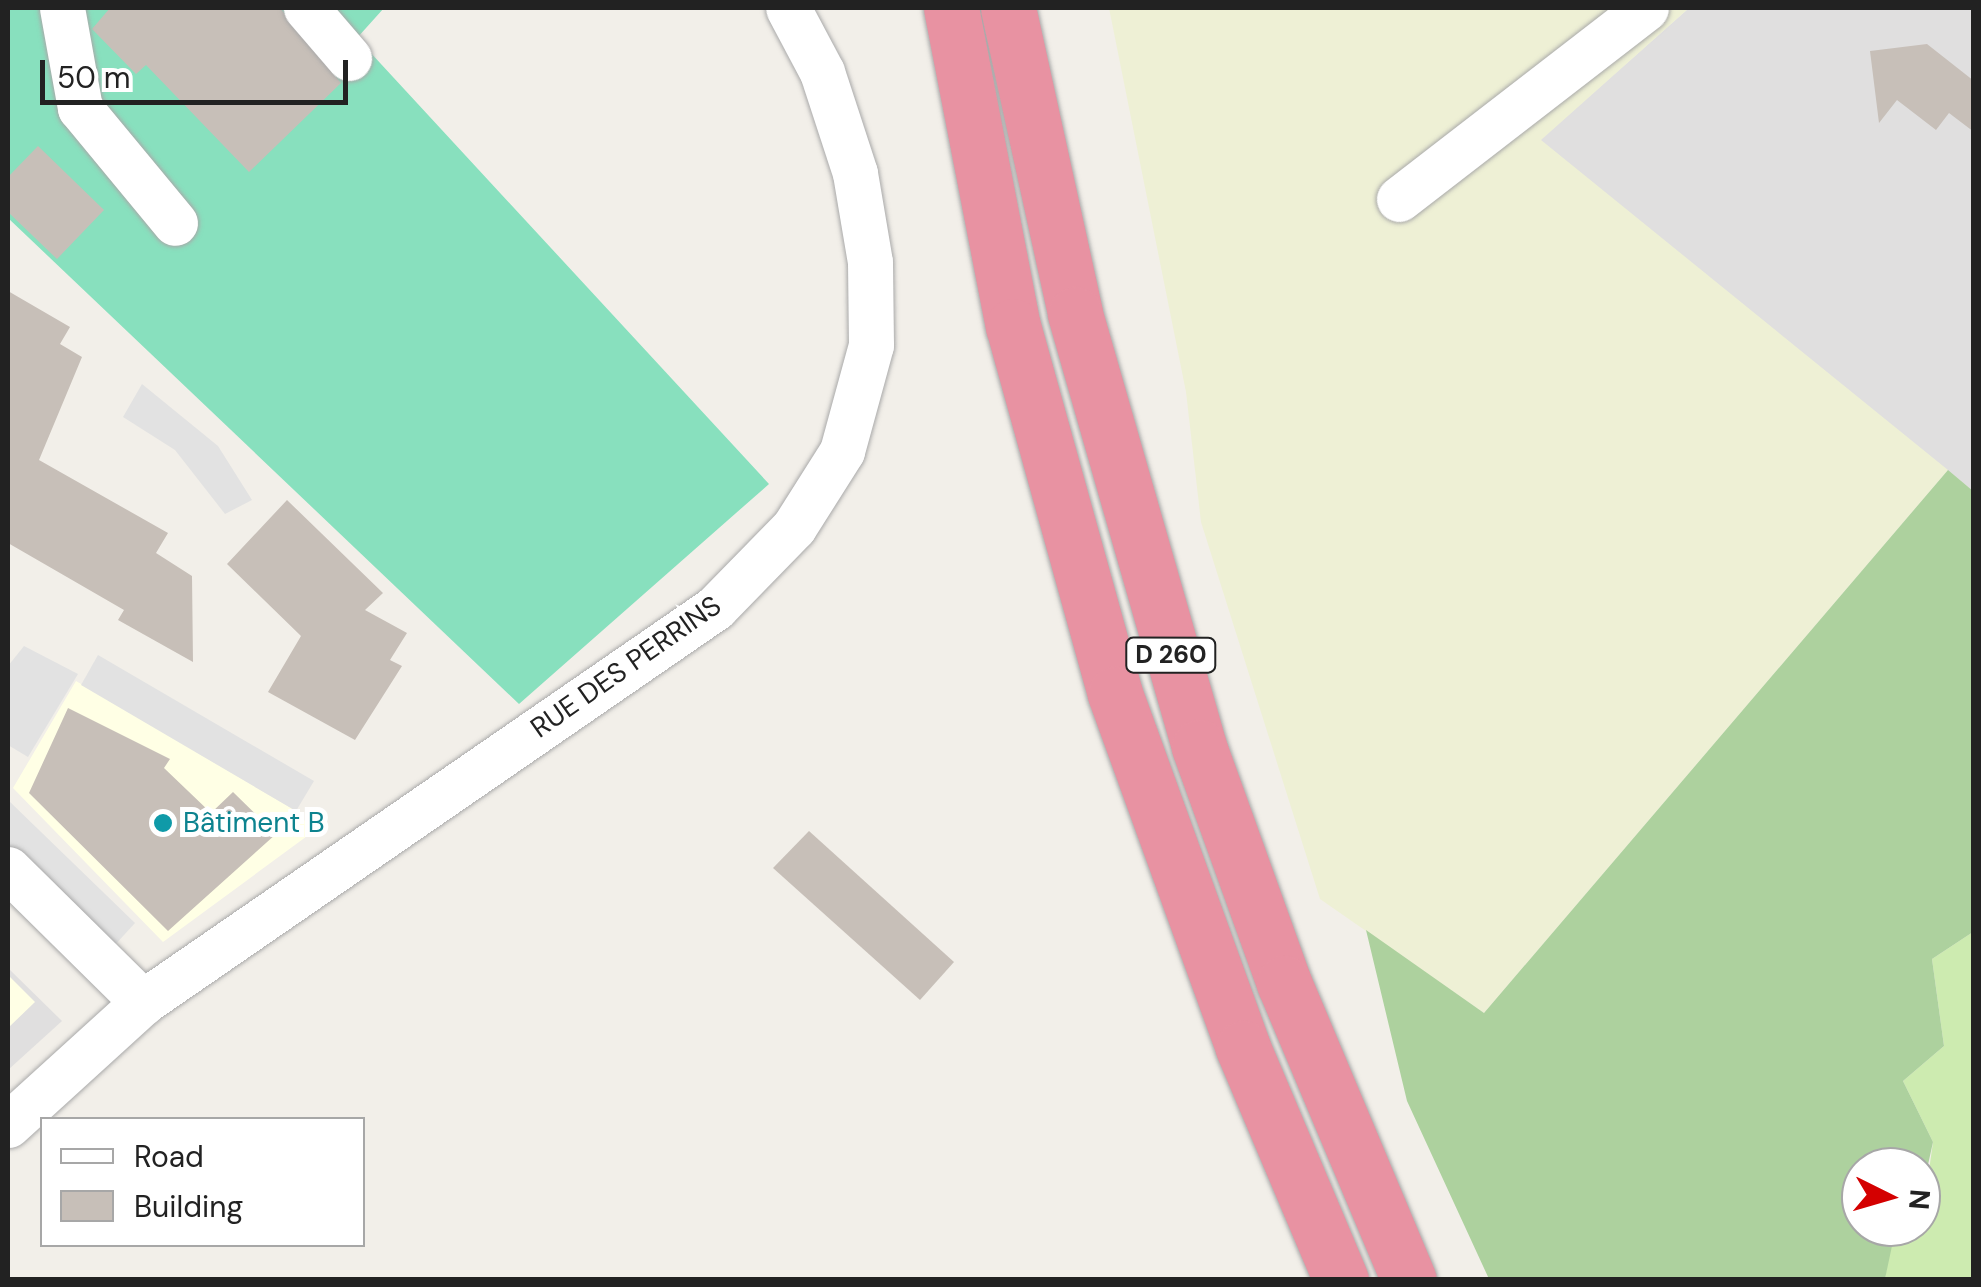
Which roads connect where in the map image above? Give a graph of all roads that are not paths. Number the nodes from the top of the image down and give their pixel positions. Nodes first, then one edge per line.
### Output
1 (62, 8) edge
2 (306, 8) edge
3 (788, 8) edge
4 (951, 8) edge
5 (1008, 8) edge
6 (1646, 8) edge
7 (348, 58) dead end
8 (1399, 199) dead end
9 (176, 223) dead end
10 (8, 869) edge
11 (143, 1002) junction
12 (8, 1125) edge
13 (1340, 1280) edge
14 (1410, 1280) edge

1 - 9 street
2 - 7 street
3 - 11 street, RUE DES PERRINS
4 - 13 highway, D 260
5 - 14 highway, D 260
6 - 8 street
10 - 11 street
11 - 12 street, RUE DES PERRINS

